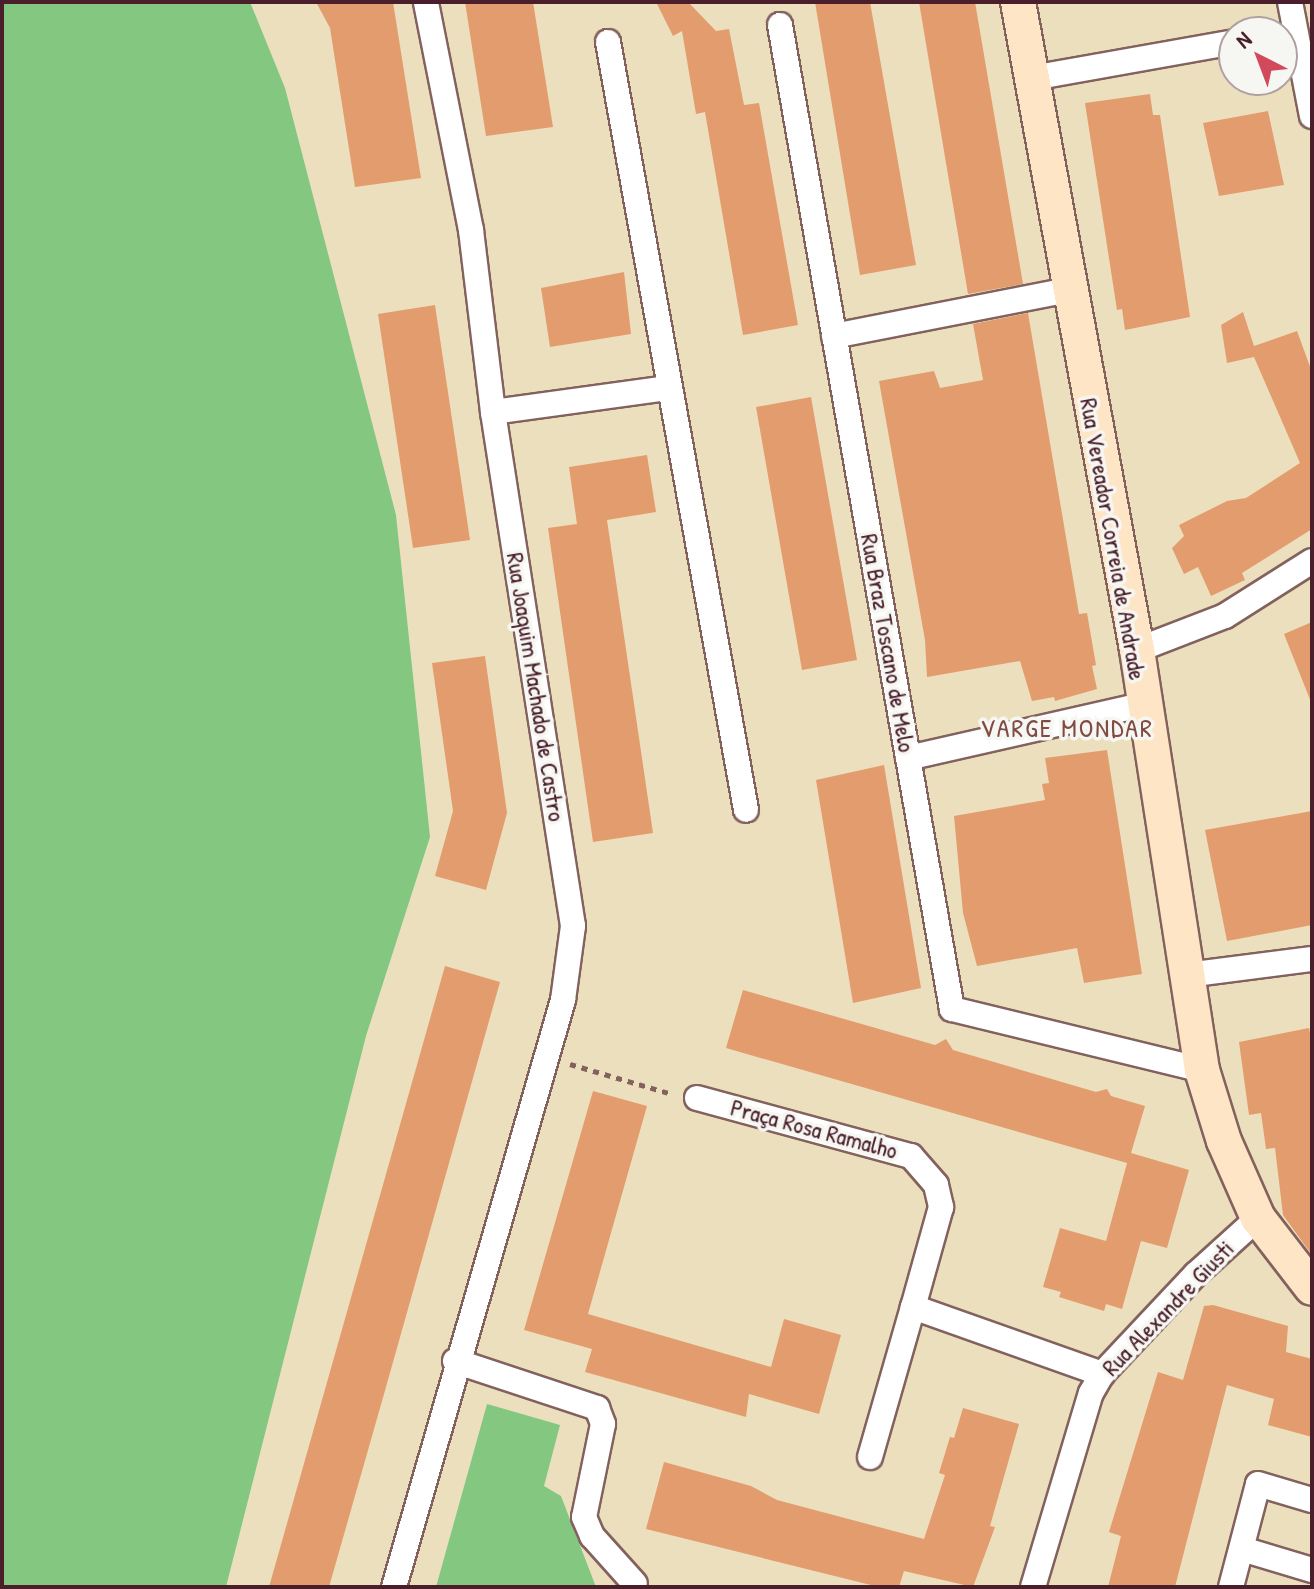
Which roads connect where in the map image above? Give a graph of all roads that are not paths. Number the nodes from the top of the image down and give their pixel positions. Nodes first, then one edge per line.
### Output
1 (426, 2) edge
2 (1018, 2) edge
3 (780, 25) dead end
4 (608, 42) dead end
5 (1218, 45) edge
6 (1298, 63) edge
7 (1032, 78) junction
8 (1311, 107) edge
9 (1068, 290) junction
10 (834, 336) junction
11 (669, 388) junction
12 (493, 412) junction
13 (1312, 561) edge
14 (1137, 650) junction
15 (1142, 705) junction
16 (908, 758) junction
17 (746, 810) dead end
18 (1312, 959) edge
19 (1187, 975) junction
20 (1202, 1070) junction
21 (697, 1098) road end
22 (1258, 1218) junction
23 (1312, 1288) edge
24 (913, 1307) junction
25 (455, 1361) junction
26 (1102, 1374) junction
27 (870, 1457) dead end
28 (1312, 1500) edge
29 (1242, 1549) junction
30 (1312, 1570) edge
31 (639, 1586) edge
32 (394, 1587) edge
33 (1033, 1587) edge
34 (1231, 1587) edge

1 - 12 street, Rua Joaquim Machado de Castro
2 - 7 street, Rua Vereador Correia de Andrade
3 - 10 street, Rua Braz Toscano de Melo
4 - 11 street
5 - 7 street
6 - 8 street
7 - 9 street, Rua Vereador Correia de Andrade
9 - 10 street
9 - 14 street, Rua Vereador Correia de Andrade
10 - 16 street, Rua Braz Toscano de Melo
11 - 12 street
11 - 17 street
12 - 25 street, Rua Joaquim Machado de Castro
13 - 14 street
14 - 15 street, Rua Vereador Correia de Andrade
15 - 16 street
15 - 19 street, Rua Vereador Correia de Andrade
16 - 20 street, Rua Braz Toscano de Melo
18 - 19 street
19 - 20 street, Rua Vereador Correia de Andrade
20 - 22 street, Rua Vereador Correia de Andrade
21 - 24 street, Praça Rosa Ramalho
22 - 23 street, Rua Vereador Correia de Andrade
22 - 26 street, Rua Alexandre Giusti
24 - 26 street
24 - 27 street, Praça Rosa Ramalho
25 - 31 street
25 - 32 street, Rua Joaquim Machado de Castro
26 - 33 street, Rua Alexandre Giusti
28 - 29 street
29 - 30 street
29 - 34 street

